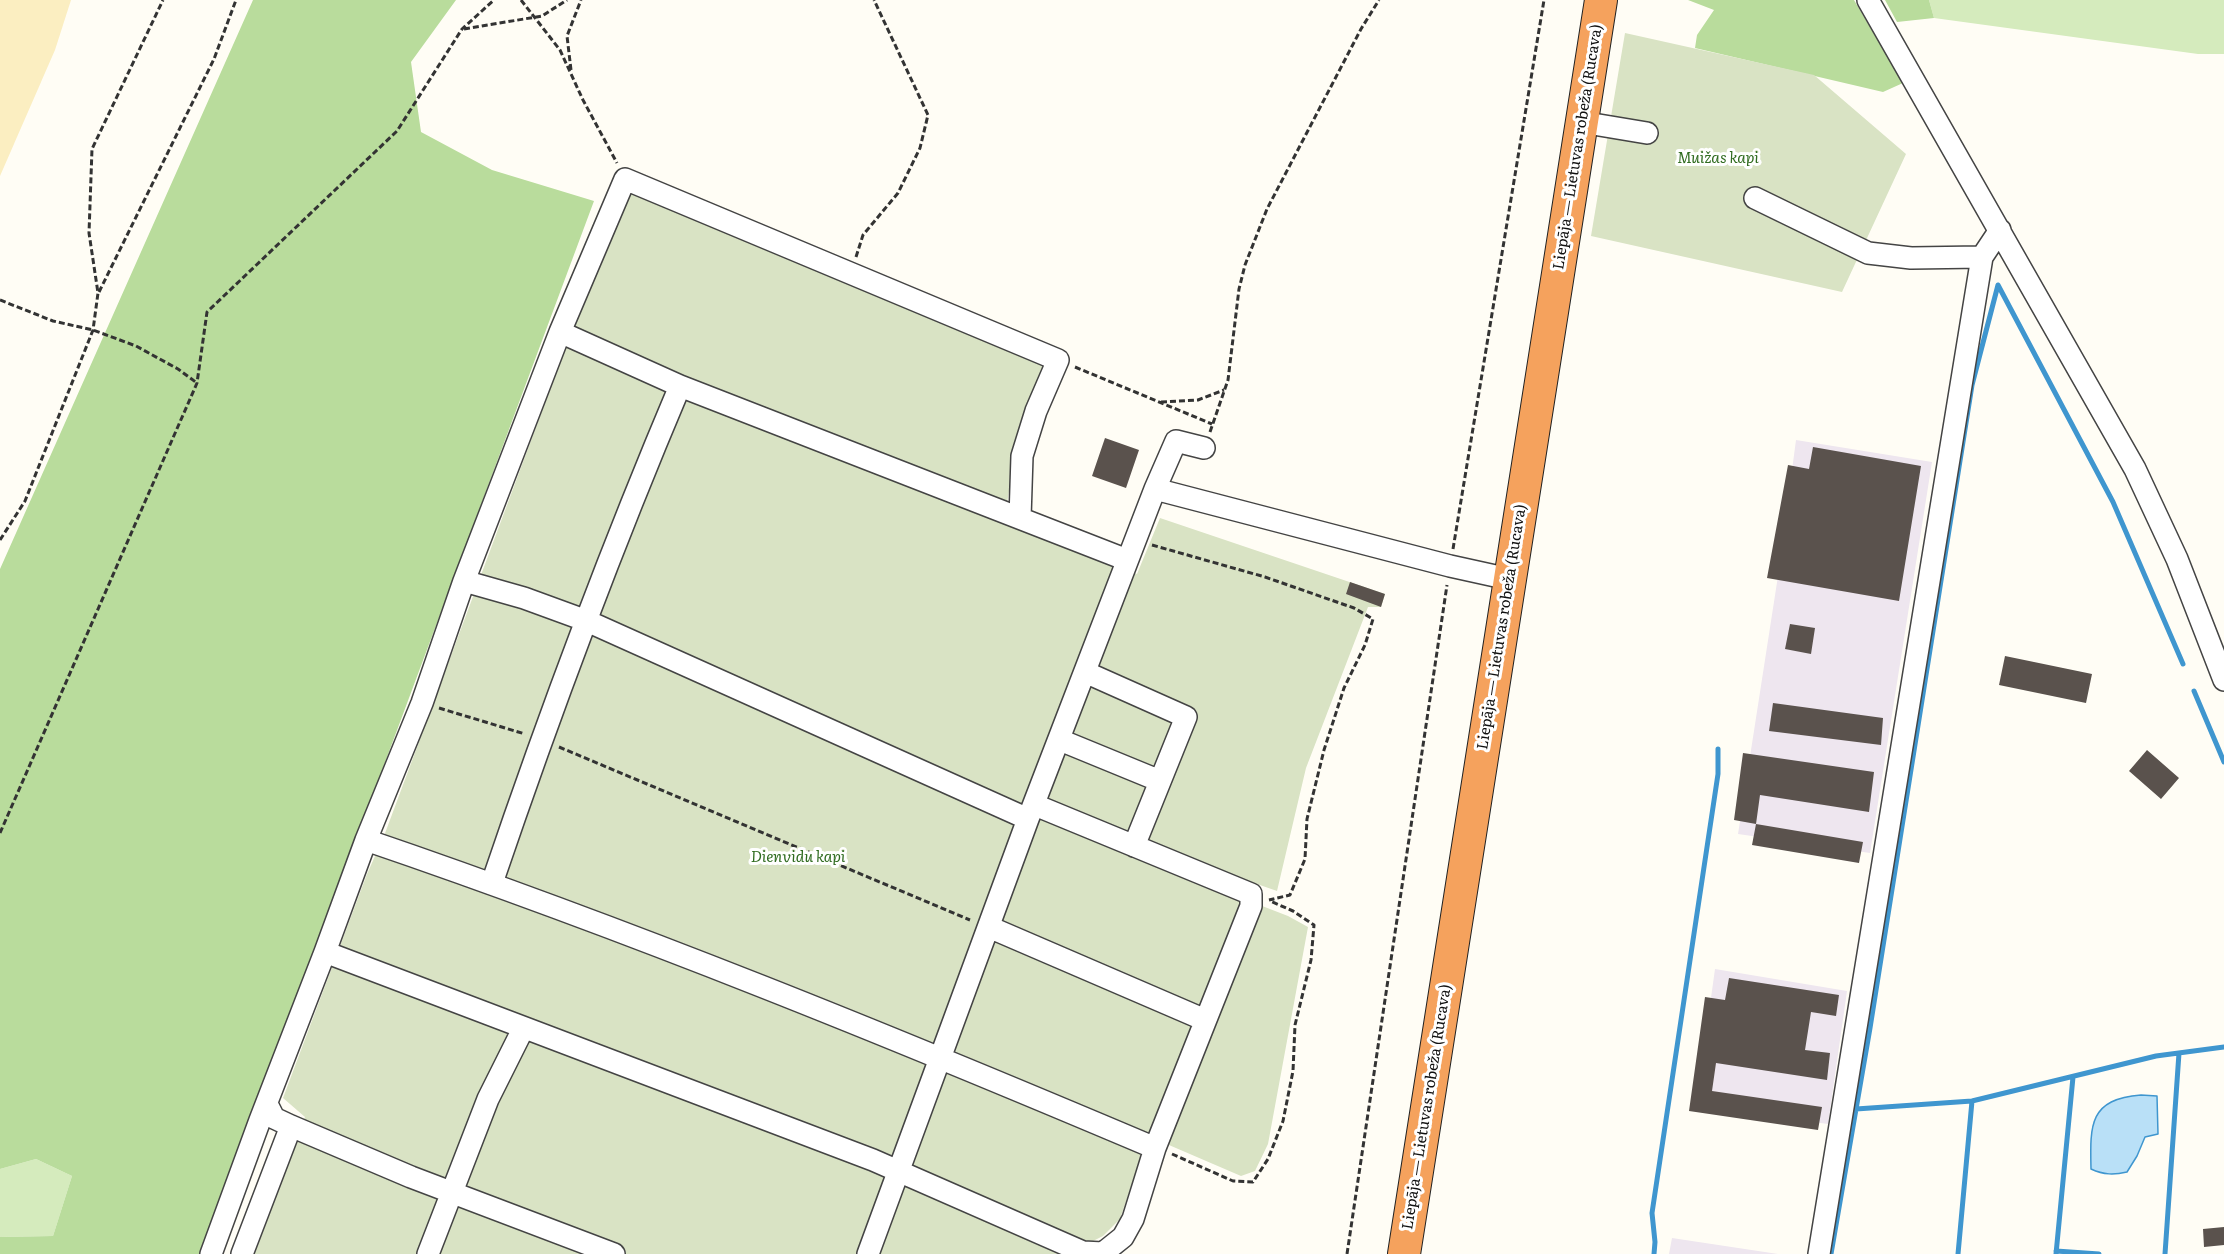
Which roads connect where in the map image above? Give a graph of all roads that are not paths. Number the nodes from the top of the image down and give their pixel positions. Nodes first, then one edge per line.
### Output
1 (1601, 0) edge
2 (1868, 0) edge
3 (1581, 122) junction
4 (1647, 133) dead end
5 (1755, 198) dead end
6 (2000, 230) junction
7 (1982, 257) junction
8 (560, 332) junction
9 (680, 386) junction
10 (1204, 448) road end
11 (1155, 489) junction
12 (1020, 518) junction
13 (1127, 560) junction
14 (1509, 579) junction
15 (464, 581) junction
16 (587, 621) junction
17 (1085, 672) junction
18 (2224, 680) edge
19 (1059, 740) junction
20 (1160, 781) junction
21 (1031, 812) junction
22 (366, 840) junction
23 (1134, 846) junction
24 (492, 883) junction
25 (989, 927) junction
26 (325, 952) junction
27 (1205, 1020) junction
28 (523, 1029) junction
29 (939, 1057) junction
30 (267, 1104) junction
31 (291, 1126) junction
32 (1155, 1148) junction
33 (898, 1172) junction
34 (452, 1193) junction
35 (211, 1254) edge
36 (242, 1254) edge
37 (428, 1254) edge
38 (614, 1254) edge
39 (868, 1254) edge
40 (1404, 1254) edge
41 (1819, 1254) edge

1 - 3 highway, Liepāja — Lietuvas robeža (Rucava)
2 - 6 street
3 - 4 street
3 - 14 highway, Liepāja — Lietuvas robeža (Rucava)
5 - 7 street
6 - 7 street
6 - 18 street
7 - 41 street
8 - 9 street
8 - 12 street
8 - 15 street
9 - 12 street
9 - 16 street
10 - 11 street
11 - 13 street
11 - 14 street
12 - 13 street
13 - 17 street
14 - 40 highway, Liepāja — Lietuvas robeža (Rucava)
15 - 16 street
15 - 22 street
16 - 21 street
16 - 24 street
17 - 19 street
17 - 20 street
19 - 20 street
19 - 21 street
20 - 23 street
21 - 23 street
21 - 25 street
22 - 24 street
22 - 26 street
23 - 27 street
24 - 29 street
25 - 27 street
25 - 29 street
26 - 28 street
26 - 30 street
27 - 32 street
28 - 33 street
28 - 34 street
29 - 32 street
29 - 33 street
30 - 31 street
30 - 35 street
31 - 34 street
31 - 36 street
32 - 33 street
33 - 39 street
34 - 37 street
34 - 38 street

